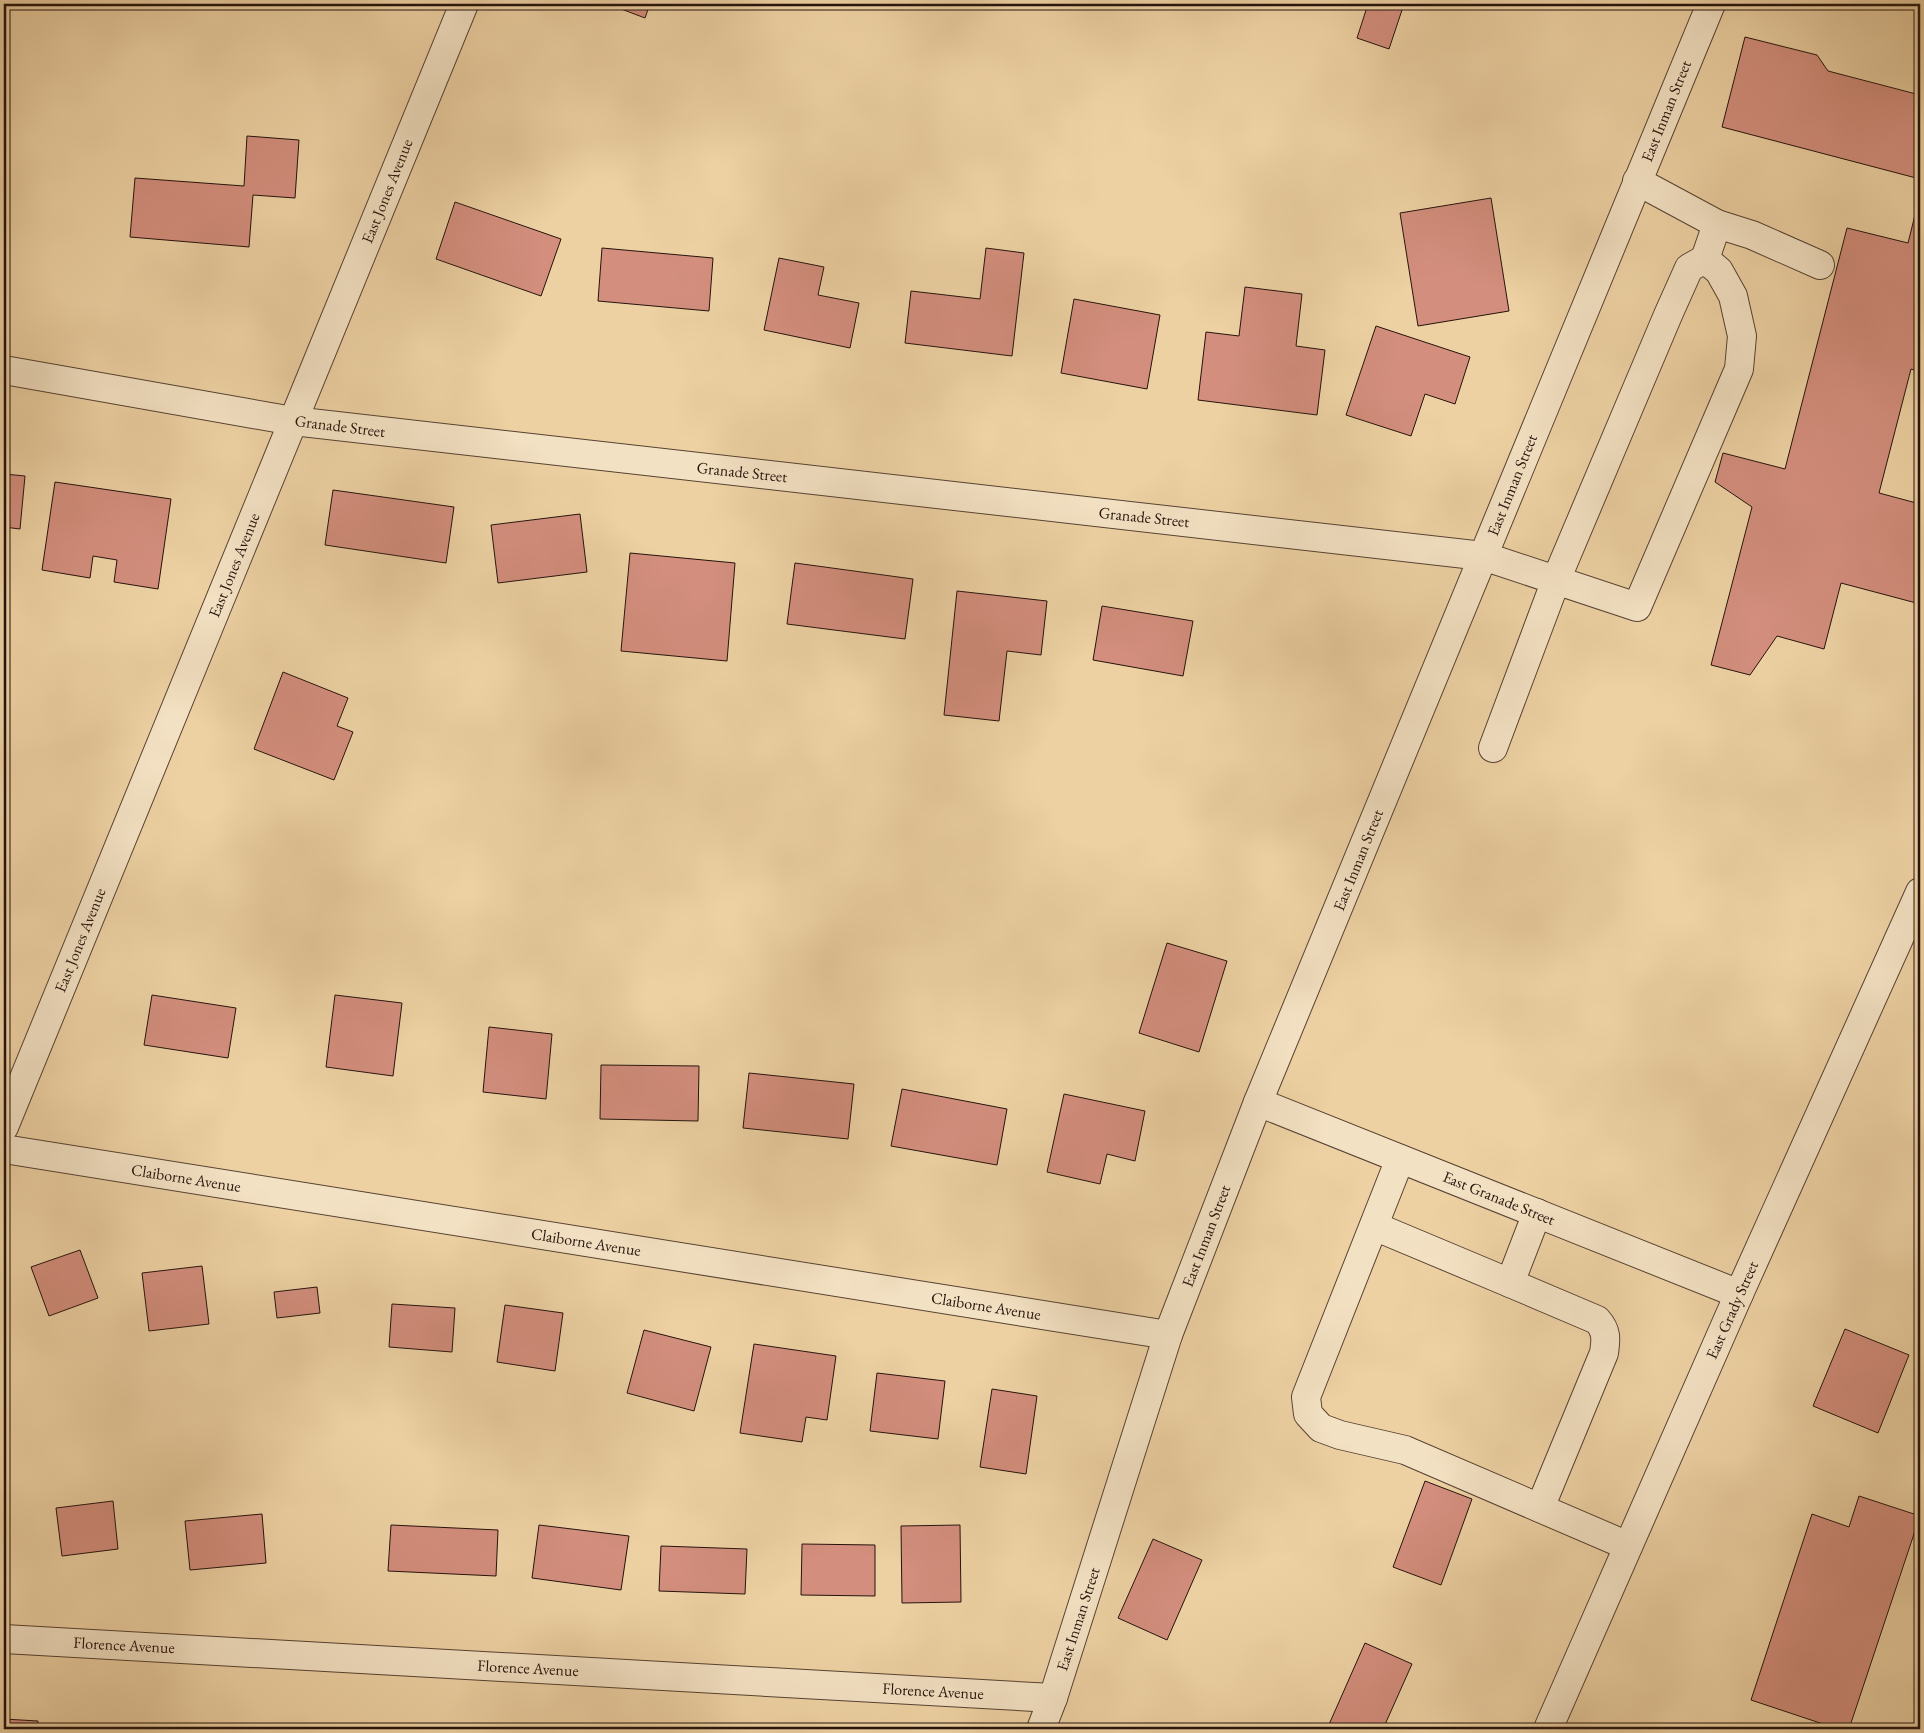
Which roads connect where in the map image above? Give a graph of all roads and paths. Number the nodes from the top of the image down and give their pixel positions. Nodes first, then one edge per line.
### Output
1 (464, 4) edge
2 (1710, 4) edge
3 (1637, 181) junction
4 (1716, 224) junction
5 (1705, 259) junction
6 (1820, 265) dead end
7 (4, 370) edge
8 (293, 421) junction
9 (1483, 556) junction
10 (1556, 580) junction
11 (1492, 748) dead end
12 (1920, 892) edge
13 (1258, 1102) junction
14 (4, 1128) edge
15 (4, 1148) edge
16 (1400, 1159) junction
17 (1537, 1213) junction
18 (1374, 1226) junction
19 (1510, 1284) junction
20 (1739, 1294) junction
21 (1168, 1335) junction
22 (1540, 1508) junction
23 (1628, 1546) junction
24 (4, 1639) edge
25 (1053, 1698) junction
26 (1041, 1729) edge
27 (1548, 1729) edge

1 - 8 street, East Jones Avenue
2 - 3 street, East Inman Street
3 - 4 street
3 - 9 street, East Inman Street
4 - 5 street
4 - 6 street
5 - 10 street
5 - 10 street, Granade Street
7 - 8 street, Granade Street
8 - 9 street, Granade Street
8 - 14 street, East Jones Avenue
9 - 10 street, Granade Street
9 - 13 street, East Inman Street
10 - 11 street
12 - 20 street, East Grady Street
13 - 16 street, East Granade Street
13 - 21 street, East Inman Street
15 - 21 street, Claiborne Avenue
16 - 17 street, East Granade Street
16 - 18 street
17 - 19 street
17 - 20 street, East Granade Street
18 - 19 street
18 - 22 street
19 - 22 street
20 - 23 street, East Grady Street
21 - 25 street, East Inman Street
22 - 23 street
23 - 27 street, East Grady Street
24 - 25 street, Florence Avenue
25 - 26 street, East Inman Street

